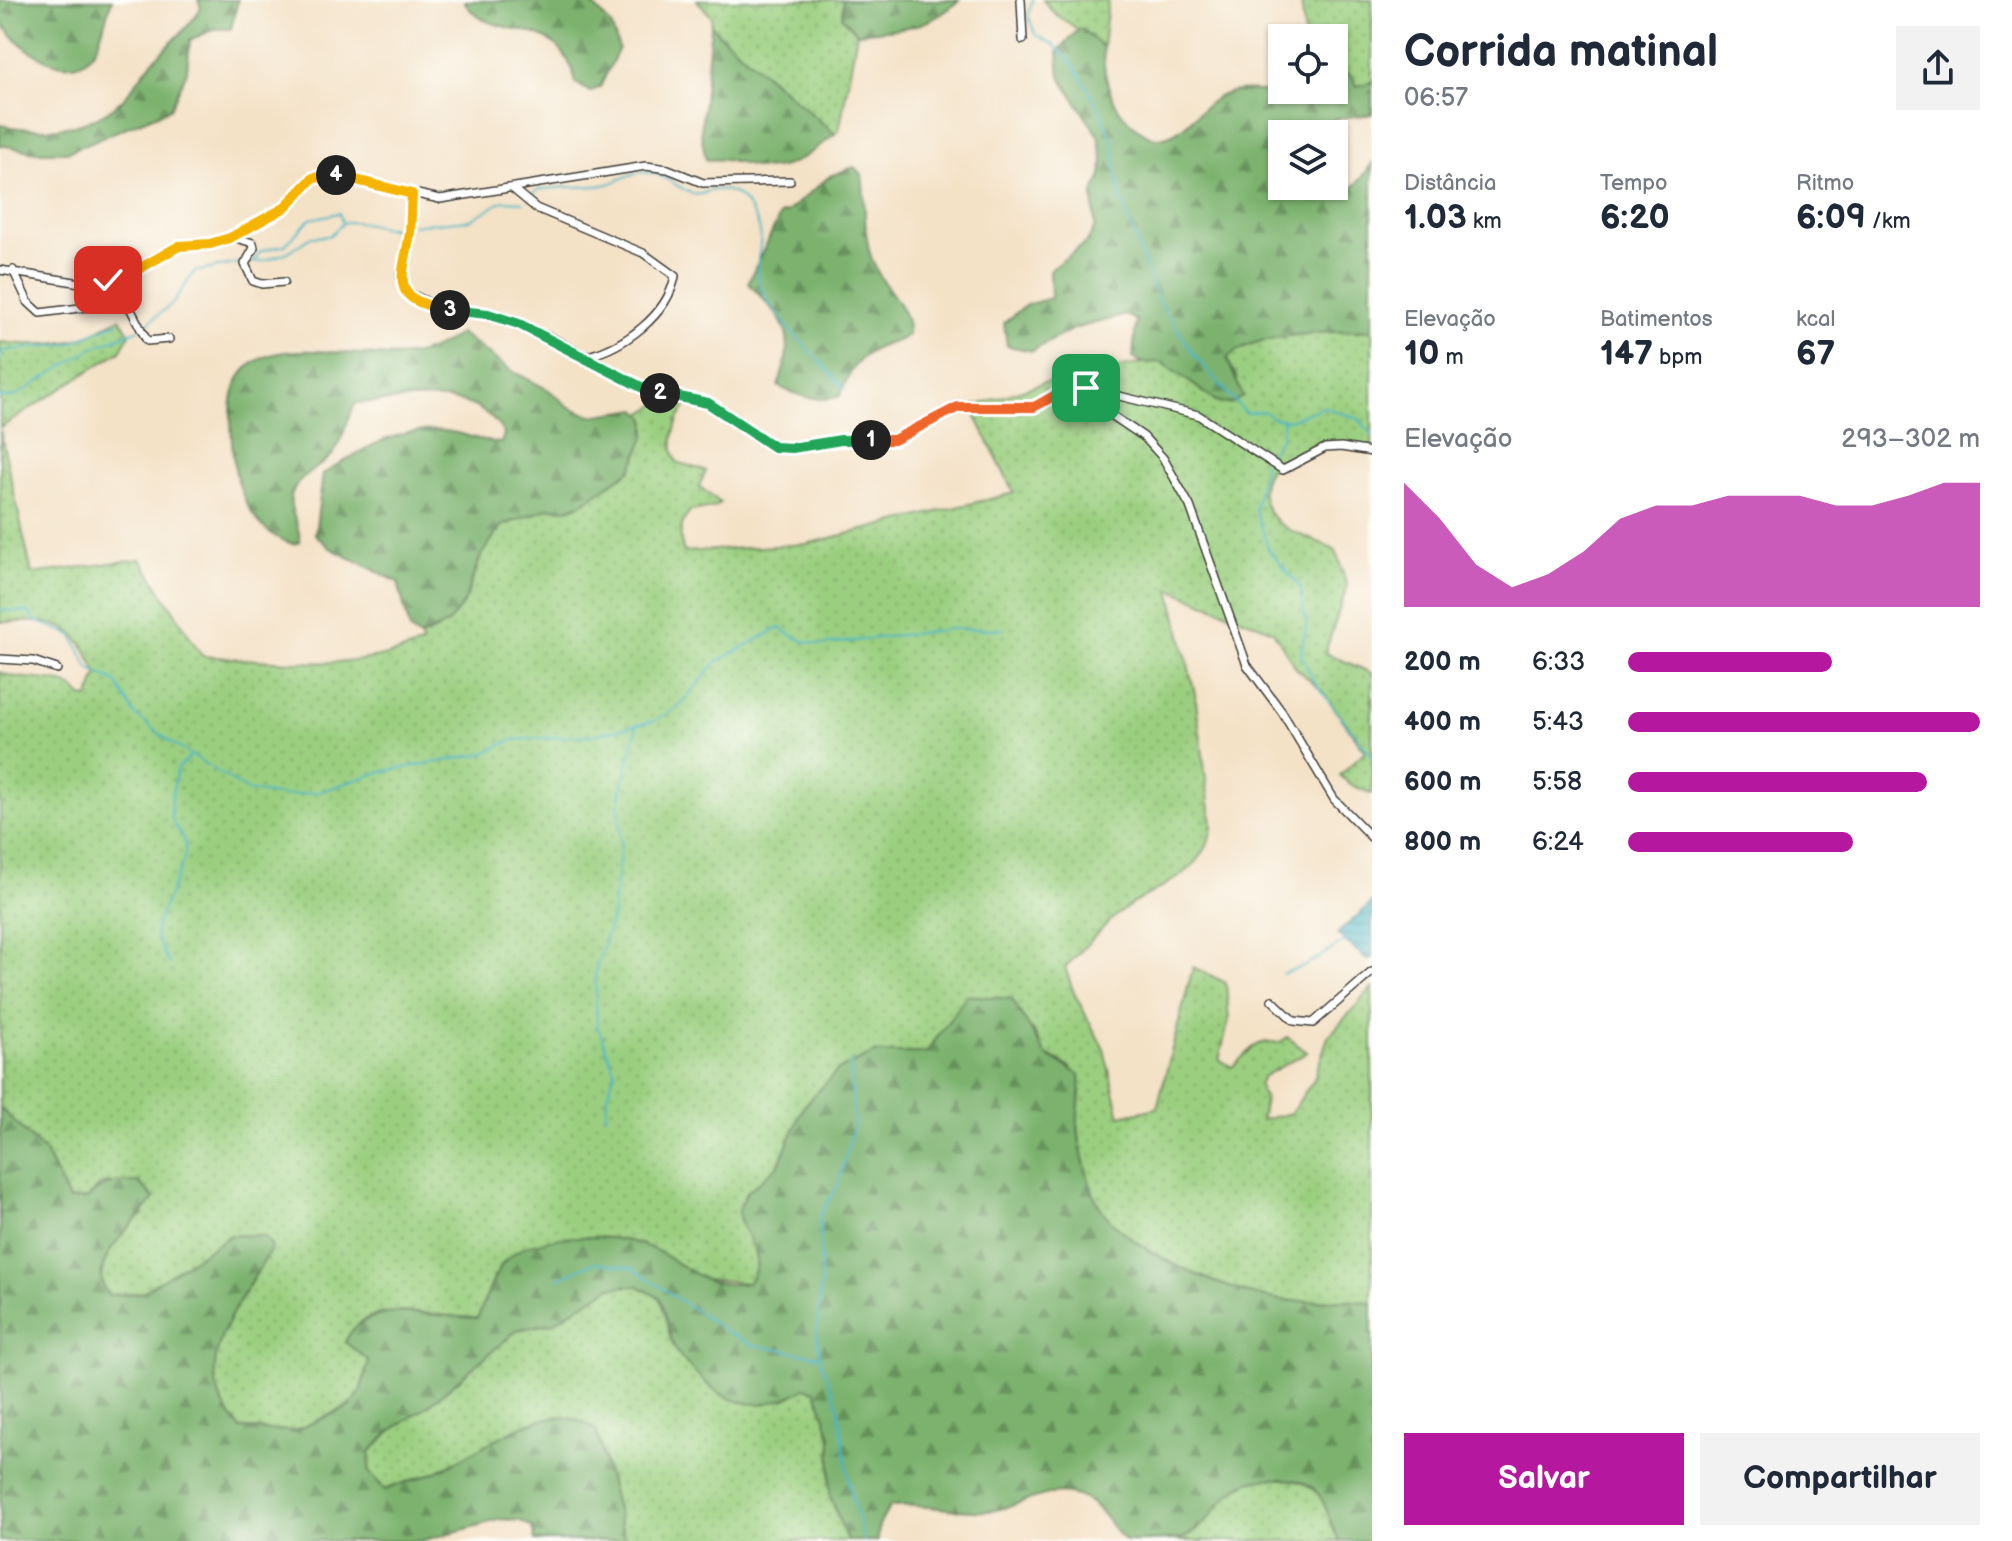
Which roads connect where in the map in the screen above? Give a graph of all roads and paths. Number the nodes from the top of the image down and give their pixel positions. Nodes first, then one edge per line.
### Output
1 (1021, 0) edge
2 (1023, 40) dead end
3 (790, 181) dead end
4 (513, 189) junction
5 (412, 194) junction
6 (233, 237) junction
7 (0, 270) edge
8 (13, 270) junction
9 (284, 282) dead end
10 (169, 339) dead end
11 (588, 356) junction
12 (1073, 389) junction
13 (1372, 452) edge
14 (0, 659) edge
15 (57, 669) dead end
16 (1372, 838) edge
17 (1372, 972) edge
18 (1272, 1000) dead end

1 - 2 street
3 - 4 street
4 - 5 street
4 - 11 street
5 - 6 street
5 - 11 street
6 - 8 street
6 - 9 street
7 - 8 street
8 - 10 street
11 - 12 street
12 - 13 street
12 - 16 street
14 - 15 street
17 - 18 street

